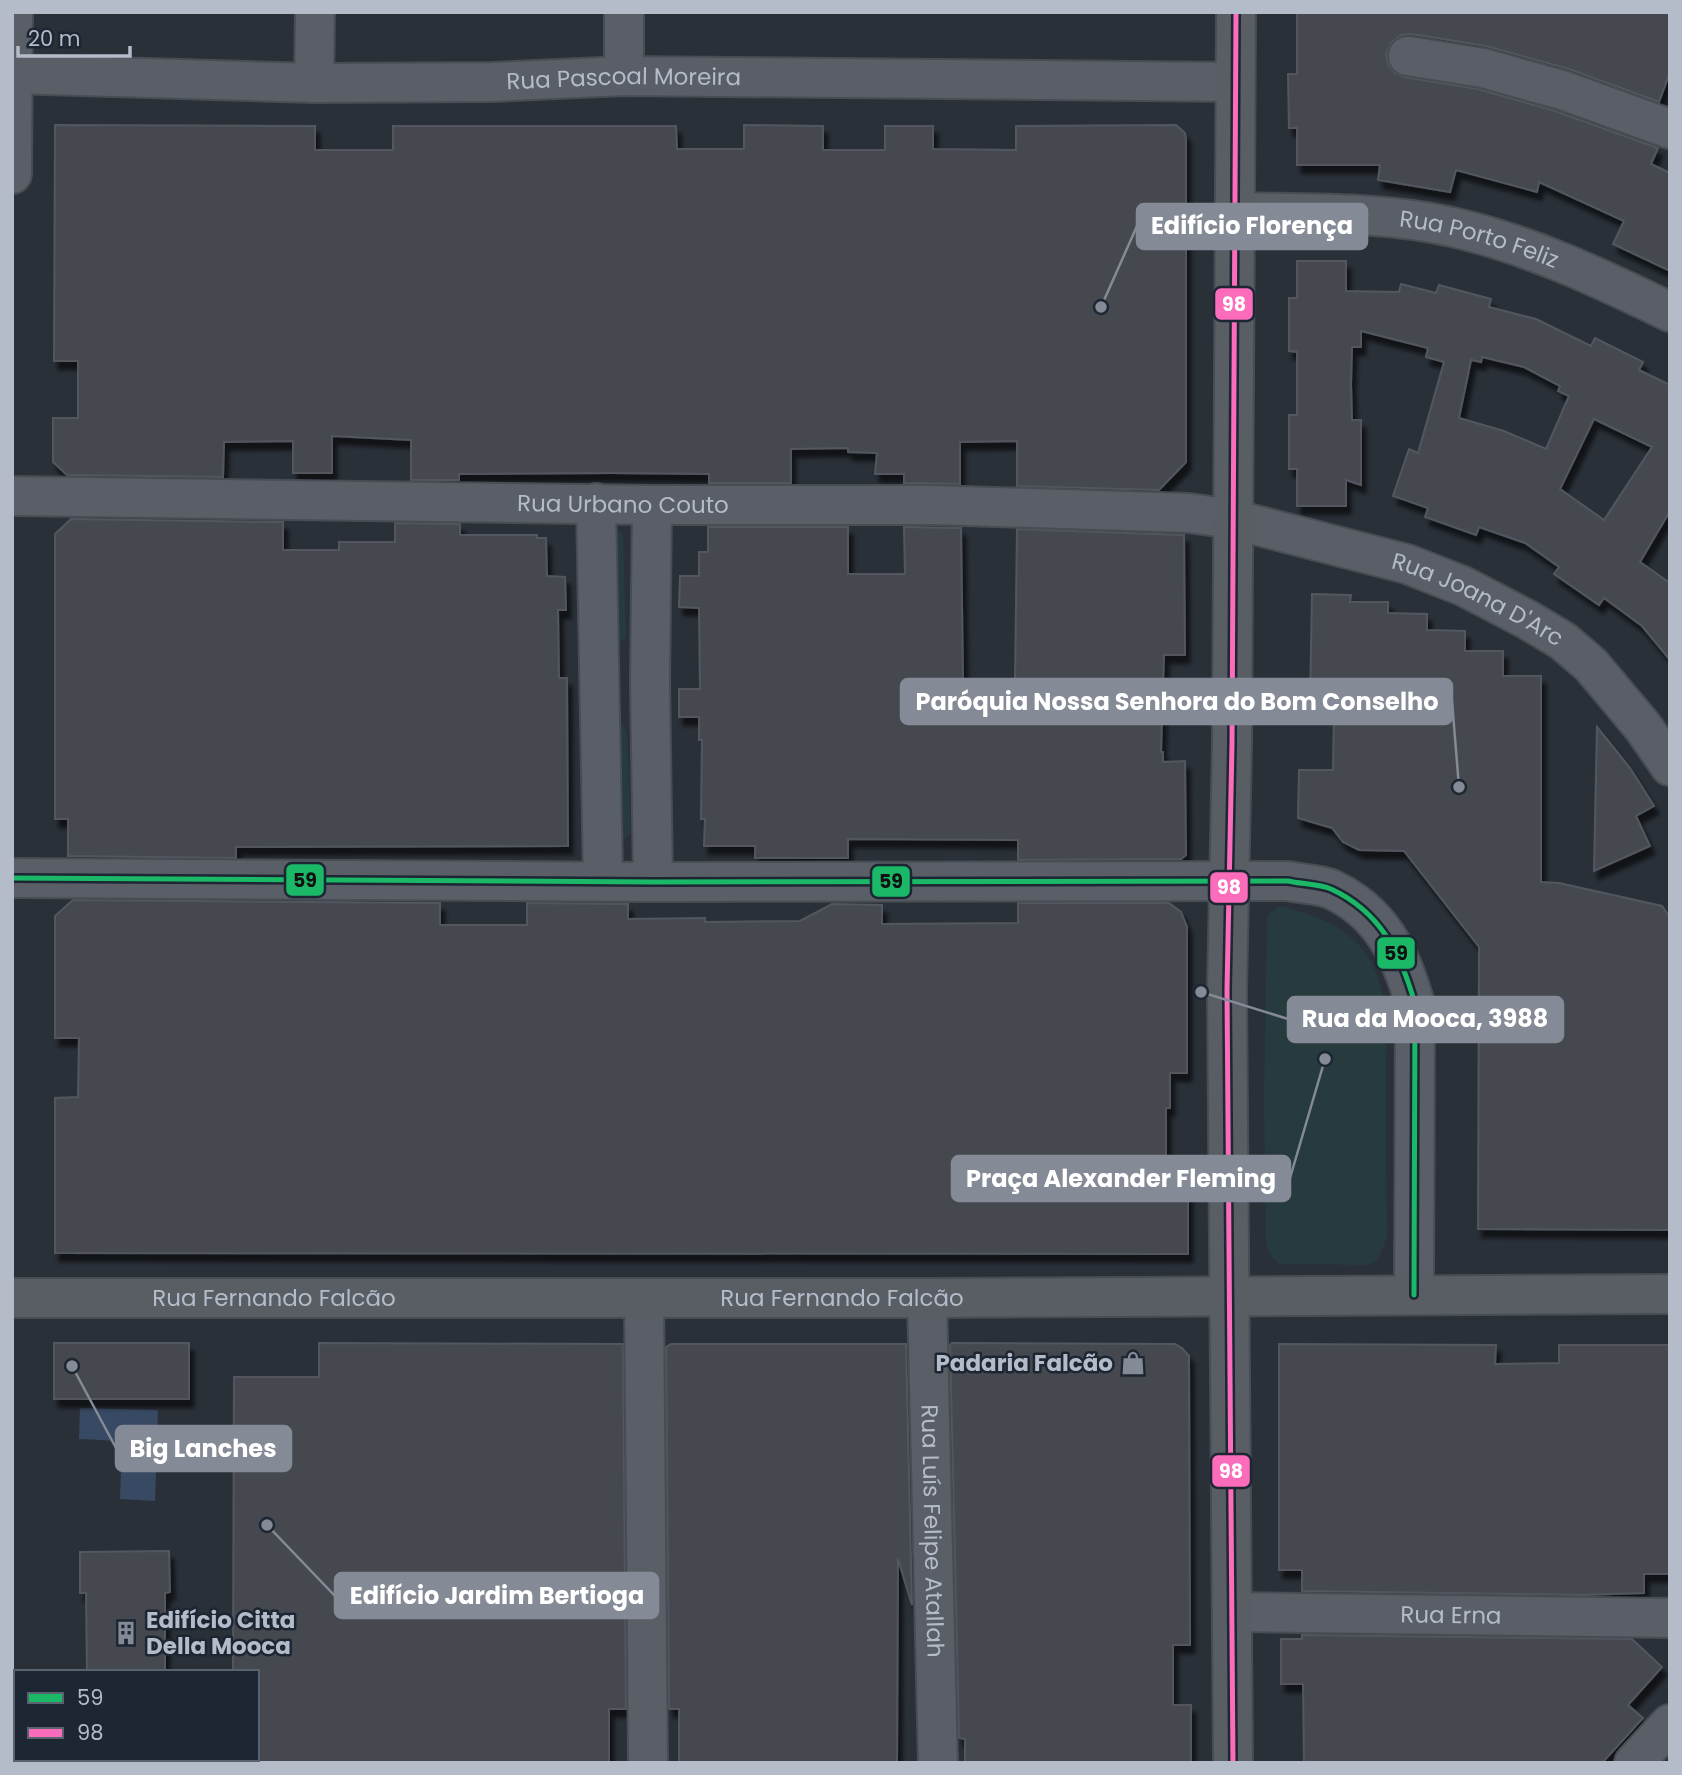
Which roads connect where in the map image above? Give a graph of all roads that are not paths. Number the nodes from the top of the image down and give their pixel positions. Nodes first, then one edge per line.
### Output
1 (13, 12) edge
2 (315, 12) edge
3 (624, 12) edge
4 (1236, 12) edge
5 (1408, 57) dead end
6 (13, 74) edge
7 (624, 76) junction
8 (1235, 82) junction
9 (314, 83) junction
10 (1670, 129) edge
11 (12, 174) edge
12 (1234, 212) junction
13 (1670, 312) edge
14 (12, 496) edge
15 (596, 503) junction
16 (652, 505) junction
17 (1232, 519) junction
18 (650, 682) junction
19 (600, 685) junction
20 (1670, 766) edge
21 (12, 878) edge
22 (603, 880) junction
23 (1228, 881) junction
24 (653, 882) junction
25 (1670, 1294) edge
26 (1414, 1295) junction
27 (1229, 1297) junction
28 (12, 1298) edge
29 (645, 1298) junction
30 (927, 1298) junction
31 (1231, 1612) junction
32 (1670, 1618) edge
33 (1670, 1724) edge
34 (648, 1763) edge
35 (938, 1763) edge
36 (1233, 1763) edge
37 (1634, 1763) edge

1 - 6 street
2 - 9 street
3 - 7 street
4 - 8 main road
5 - 10 street
6 - 9 street, Rua Pascoal Moreira
6 - 11 street
7 - 8 street, Rua Pascoal Moreira
7 - 9 street, Rua Pascoal Moreira
8 - 12 main road
12 - 13 street, Rua Porto Feliz
12 - 17 main road
14 - 15 street, Rua Urbano Couto
15 - 16 street, Rua Urbano Couto
15 - 19 street
16 - 17 street, Rua Urbano Couto
16 - 18 street
17 - 20 street, Rua Joana D'Arc
17 - 23 main road
18 - 19 street
18 - 24 street
19 - 22 street
21 - 22 street
22 - 24 street
23 - 24 street
23 - 26 street
23 - 27 main road
25 - 26 main road, Rua Fernando Falcão
26 - 27 main road, Rua Fernando Falcão
27 - 30 main road, Rua Fernando Falcão
27 - 31 main road
28 - 29 main road, Rua Fernando Falcão
29 - 30 main road, Rua Fernando Falcão
29 - 34 street
30 - 35 street, Rua Luís Felipe Atallah
31 - 32 street, Rua Erna
31 - 36 main road
33 - 37 street

